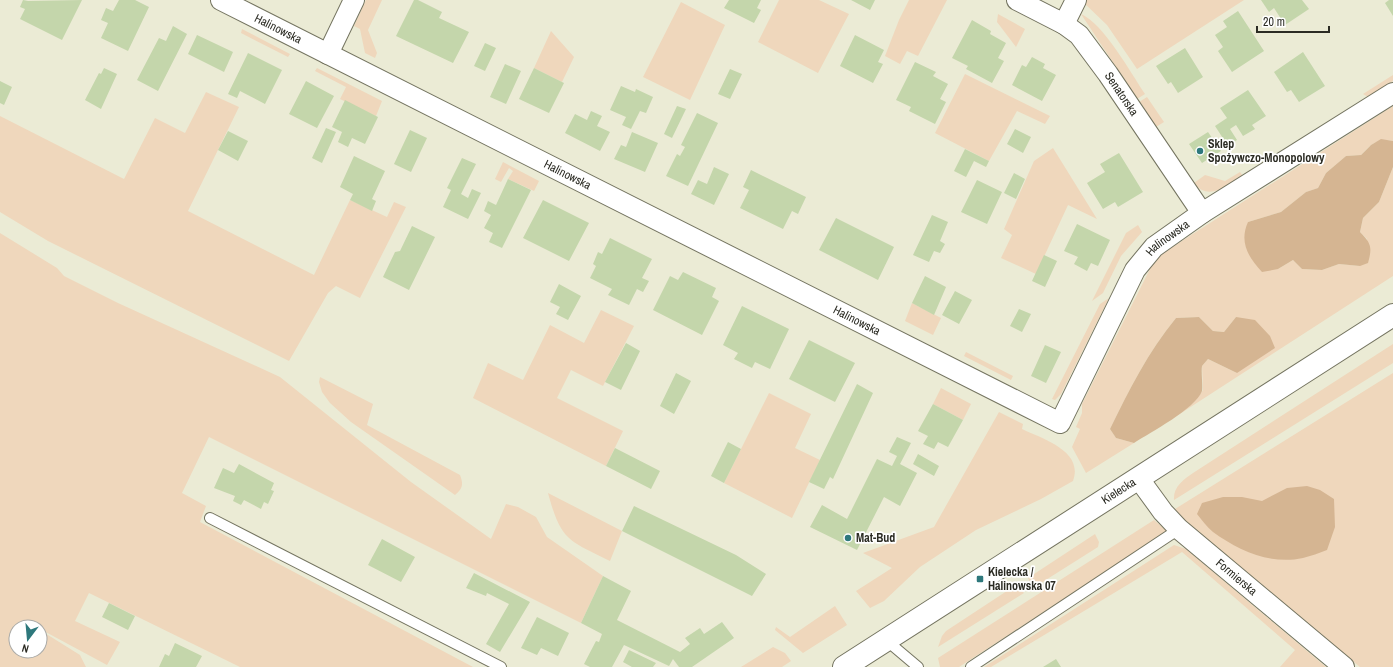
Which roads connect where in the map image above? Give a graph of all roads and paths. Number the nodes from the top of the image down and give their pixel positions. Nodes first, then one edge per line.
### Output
1 (221, 0) edge
2 (354, 0) edge
3 (1017, 0) edge
4 (1076, 0) edge
5 (1064, 24) junction
6 (328, 54) junction
7 (1393, 93) edge
8 (1202, 213) junction
9 (1393, 315) edge
10 (1138, 479) junction
11 (210, 518) dead end
12 (1179, 529) junction
13 (886, 640) junction
14 (501, 667) edge
15 (844, 667) edge
16 (918, 667) edge
17 (970, 667) edge
18 (1344, 667) edge

1 - 6 street, Halinowska
2 - 6 street
3 - 5 street, Senatorska
4 - 5 street
5 - 8 street, Senatorska
6 - 8 street, Halinowska
7 - 8 street, Halinowska
9 - 10 main road, Kielecka
10 - 12 street, Formierska
10 - 13 main road, Kielecka
11 - 14 lane
12 - 17 lane
12 - 18 street, Formierska
13 - 15 main road, Kielecka
13 - 16 lane

